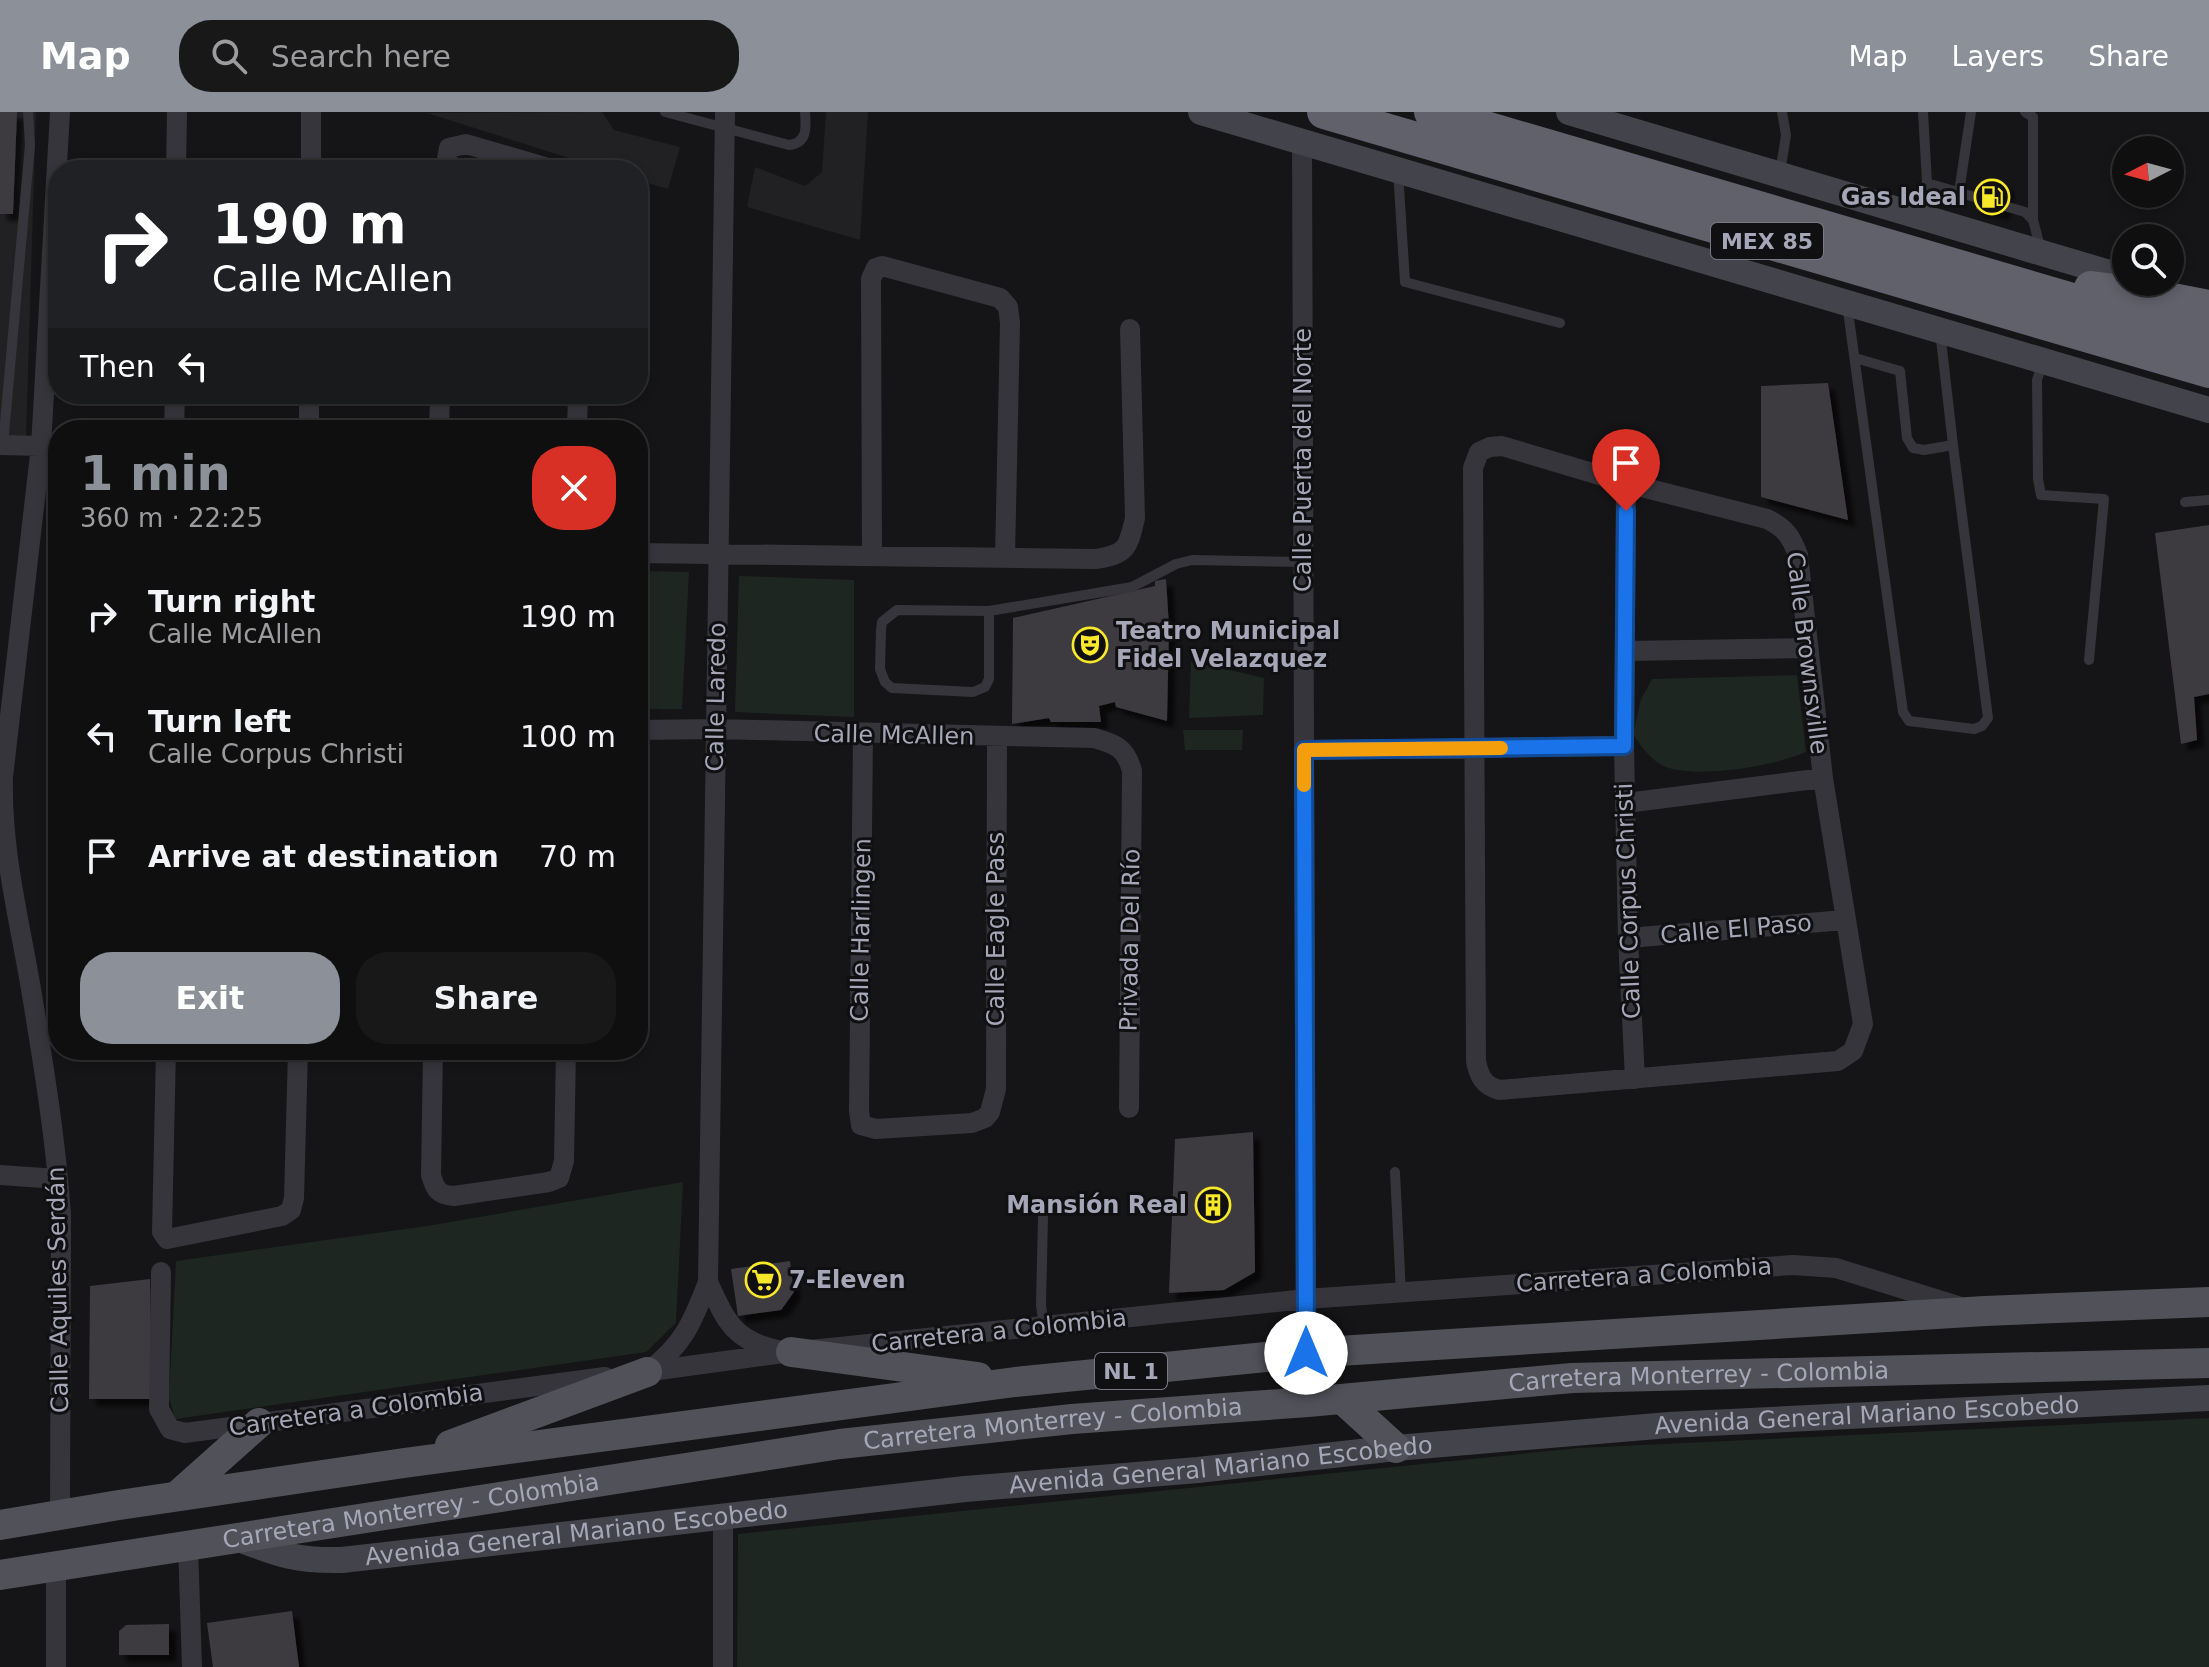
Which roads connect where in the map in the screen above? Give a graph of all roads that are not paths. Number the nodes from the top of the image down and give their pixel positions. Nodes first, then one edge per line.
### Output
1 (28, 112) edge
2 (60, 112) edge
3 (177, 112) edge
4 (311, 112) edge
5 (665, 112) edge
6 (805, 112) edge
7 (1201, 112) edge
8 (1324, 112) edge
9 (1431, 112) edge
10 (1516, 112) edge
11 (1569, 112) edge
12 (1782, 112) edge
13 (1923, 112) edge
14 (1971, 112) edge
15 (2025, 112) edge
16 (725, 120) edge
17 (1302, 141) junction
18 (57, 160) edge
19 (176, 160) edge
20 (311, 160) edge
21 (447, 160) edge
22 (521, 160) edge
23 (1624, 167) junction
24 (1398, 169) junction
25 (1780, 175) junction
26 (1927, 183) junction
27 (1959, 192) junction
28 (1929, 219) junction
29 (2033, 220) junction
30 (2041, 252) junction
31 (2112, 274) edge
32 (2008, 282) junction
33 (2182, 296) edge
34 (1847, 302) junction
35 (2209, 305) edge
36 (48, 323) edge
37 (1560, 323) dead end
38 (1130, 329) dead end
39 (1940, 331) junction
40 (2209, 340) edge
41 (2145, 353) junction
42 (1855, 358) junction
43 (2044, 360) junction
44 (2209, 371) edge
45 (2209, 386) edge
46 (2209, 410) edge
47 (1, 445) edge
48 (1953, 445) junction
49 (41, 446) junction
50 (1626, 483) junction
51 (2209, 500) edge
52 (2185, 502) dead end
53 (648, 553) edge
54 (719, 555) junction
55 (872, 555) junction
56 (1005, 558) junction
57 (1304, 562) junction
58 (989, 611) junction
59 (1808, 648) junction
60 (1625, 651) junction
61 (2089, 660) dead end
62 (716, 729) junction
63 (648, 730) edge
64 (863, 735) junction
65 (997, 737) junction
66 (1624, 746) junction
67 (1476, 748) junction
68 (1304, 750) junction
69 (1132, 771) joint
70 (1823, 778) junction
71 (1626, 803) junction
72 (1, 812) edge
73 (1845, 920) junction
74 (1628, 938) junction
75 (166, 1060) edge
76 (298, 1060) edge
77 (433, 1060) edge
78 (566, 1060) edge
79 (1635, 1079) junction
80 (1129, 1108) dead end
81 (985, 1118) joint
82 (1395, 1172) dead end
83 (0, 1175) edge
84 (58, 1179) junction
85 (1043, 1217) dead end
86 (161, 1272) dead end
87 (708, 1282) junction
88 (1401, 1293) junction
89 (1306, 1299) junction
90 (2209, 1302) edge
91 (1985, 1311) junction
92 (1044, 1327) junction
93 (791, 1352) junction
94 (1306, 1353) junction
95 (2209, 1363) edge
96 (647, 1372) junction
97 (1015, 1382) junction
98 (2209, 1398) edge
99 (1342, 1399) junction
100 (1308, 1402) junction
101 (259, 1423) junction
102 (1396, 1448) junction
103 (404, 1463) junction
104 (177, 1496) junction
105 (60, 1515) junction
106 (723, 1518) junction
107 (0, 1525) edge
108 (239, 1539) junction
109 (188, 1546) junction
110 (56, 1567) junction
111 (0, 1575) edge
112 (56, 1667) edge
113 (192, 1667) edge
114 (723, 1667) edge

1 - 47 lane
2 - 18 street, Calle Aquiles Serdán
3 - 19 street
4 - 20 street
5 - 16 lane
6 - 16 lane
7 - 17 street
8 - 41 highway, MEX 85
9 - 23 highway, MEX 85
10 - 23 highway
11 - 25 street
12 - 25 lane
13 - 26 lane
14 - 27 lane
15 - 29 lane
16 - 54 street, Calle Laredo
17 - 24 street
17 - 57 street, Calle Puerta del Norte
21 - 22 street
23 - 32 highway, MEX 85
24 - 34 street
24 - 37 lane
25 - 28 street
26 - 27 lane
26 - 28 lane
27 - 29 lane
28 - 30 street
29 - 30 lane
30 - 31 street
32 - 35 highway
32 - 40 highway, MEX 85
33 - 35 street
34 - 39 street
34 - 42 lane
36 - 49 street, Calle Aquiles Serdán
38 - 56 street
39 - 43 street
39 - 48 lane
41 - 44 highway, MEX 85
41 - 45 highway
42 - 48 lane
42 - 48 lane
43 - 46 street
43 - 61 lane
47 - 49 street
49 - 72 street, Calle Aquiles Serdán
50 - 59 street, Calle Brownsville
50 - 60 street, Calle Corpus Christi
50 - 67 street, Calle Brownsville
51 - 52 lane
53 - 54 street
54 - 55 street
54 - 62 street, Calle Laredo
55 - 56 street
55 - 56 street
57 - 58 lane
57 - 68 street, Calle Puerta del Norte
58 - 58 lane
59 - 60 street
59 - 70 street, Calle Brownsville
60 - 66 street, Calle Corpus Christi
62 - 63 street, Calle McAllen
62 - 64 street, Calle McAllen
62 - 87 street, Calle Laredo
64 - 65 street, Calle McAllen
64 - 81 street, Calle Harlingen
65 - 69 street, Calle McAllen
65 - 81 street, Calle Eagle Pass
66 - 67 street
66 - 71 street, Calle Corpus Christi
67 - 68 street
67 - 79 street, Calle Brownsville
68 - 89 street, Calle Puerta del Norte
69 - 80 street, Privada Del Río
70 - 71 street
70 - 73 street, Calle Brownsville
71 - 74 street, Calle Corpus Christi
72 - 84 street, Calle Aquiles Serdán
73 - 74 street, Calle El Paso
73 - 79 street, Calle Brownsville
74 - 79 street, Calle Corpus Christi
75 - 76 street
77 - 78 street
82 - 88 lane
83 - 84 street
84 - 105 street, Calle Aquiles Serdán
85 - 92 lane
86 - 101 street, Carretera a Colombia
87 - 93 street, Calle Laredo
87 - 96 street, Calle Laredo
88 - 89 street, Carretera a Colombia
88 - 91 street, Carretera a Colombia
89 - 92 street, Carretera a Colombia
89 - 94 street, Calle Puerta del Norte
90 - 91 main road, Carretera Monterrey - Colombia / NL 1
91 - 94 main road, Carretera Monterrey - Colombia / NL 1
92 - 93 street, Carretera a Colombia
93 - 96 street, Carretera a Colombia
93 - 97 main road
94 - 97 main road, Carretera Monterrey - Colombia / NL 1
94 - 100 street, Calle Puerta del Norte
95 - 99 main road, Carretera Monterrey - Colombia / NL 1
96 - 101 street, Carretera a Colombia
96 - 103 main road
97 - 103 main road, Carretera Monterrey - Colombia / NL 1
98 - 102 street, Avenida General Mariano Escobedo / NL 1
99 - 100 main road, Carretera Monterrey - Colombia / NL 1
99 - 102 main road
100 - 108 main road, Carretera Monterrey - Colombia / NL 1
101 - 104 main road
102 - 106 street, Avenida General Mariano Escobedo / NL 1
103 - 104 main road, Carretera Monterrey - Colombia / NL 1
104 - 105 main road, Carretera Monterrey - Colombia / NL 1
105 - 107 main road, Carretera Monterrey - Colombia / NL 1
106 - 108 street, Avenida General Mariano Escobedo / NL 1
106 - 114 street
108 - 109 main road, Carretera Monterrey - Colombia / NL 1
109 - 110 main road, Carretera Monterrey - Colombia / NL 1
109 - 113 street
110 - 111 main road, Carretera Monterrey - Colombia / NL 1
110 - 112 street

